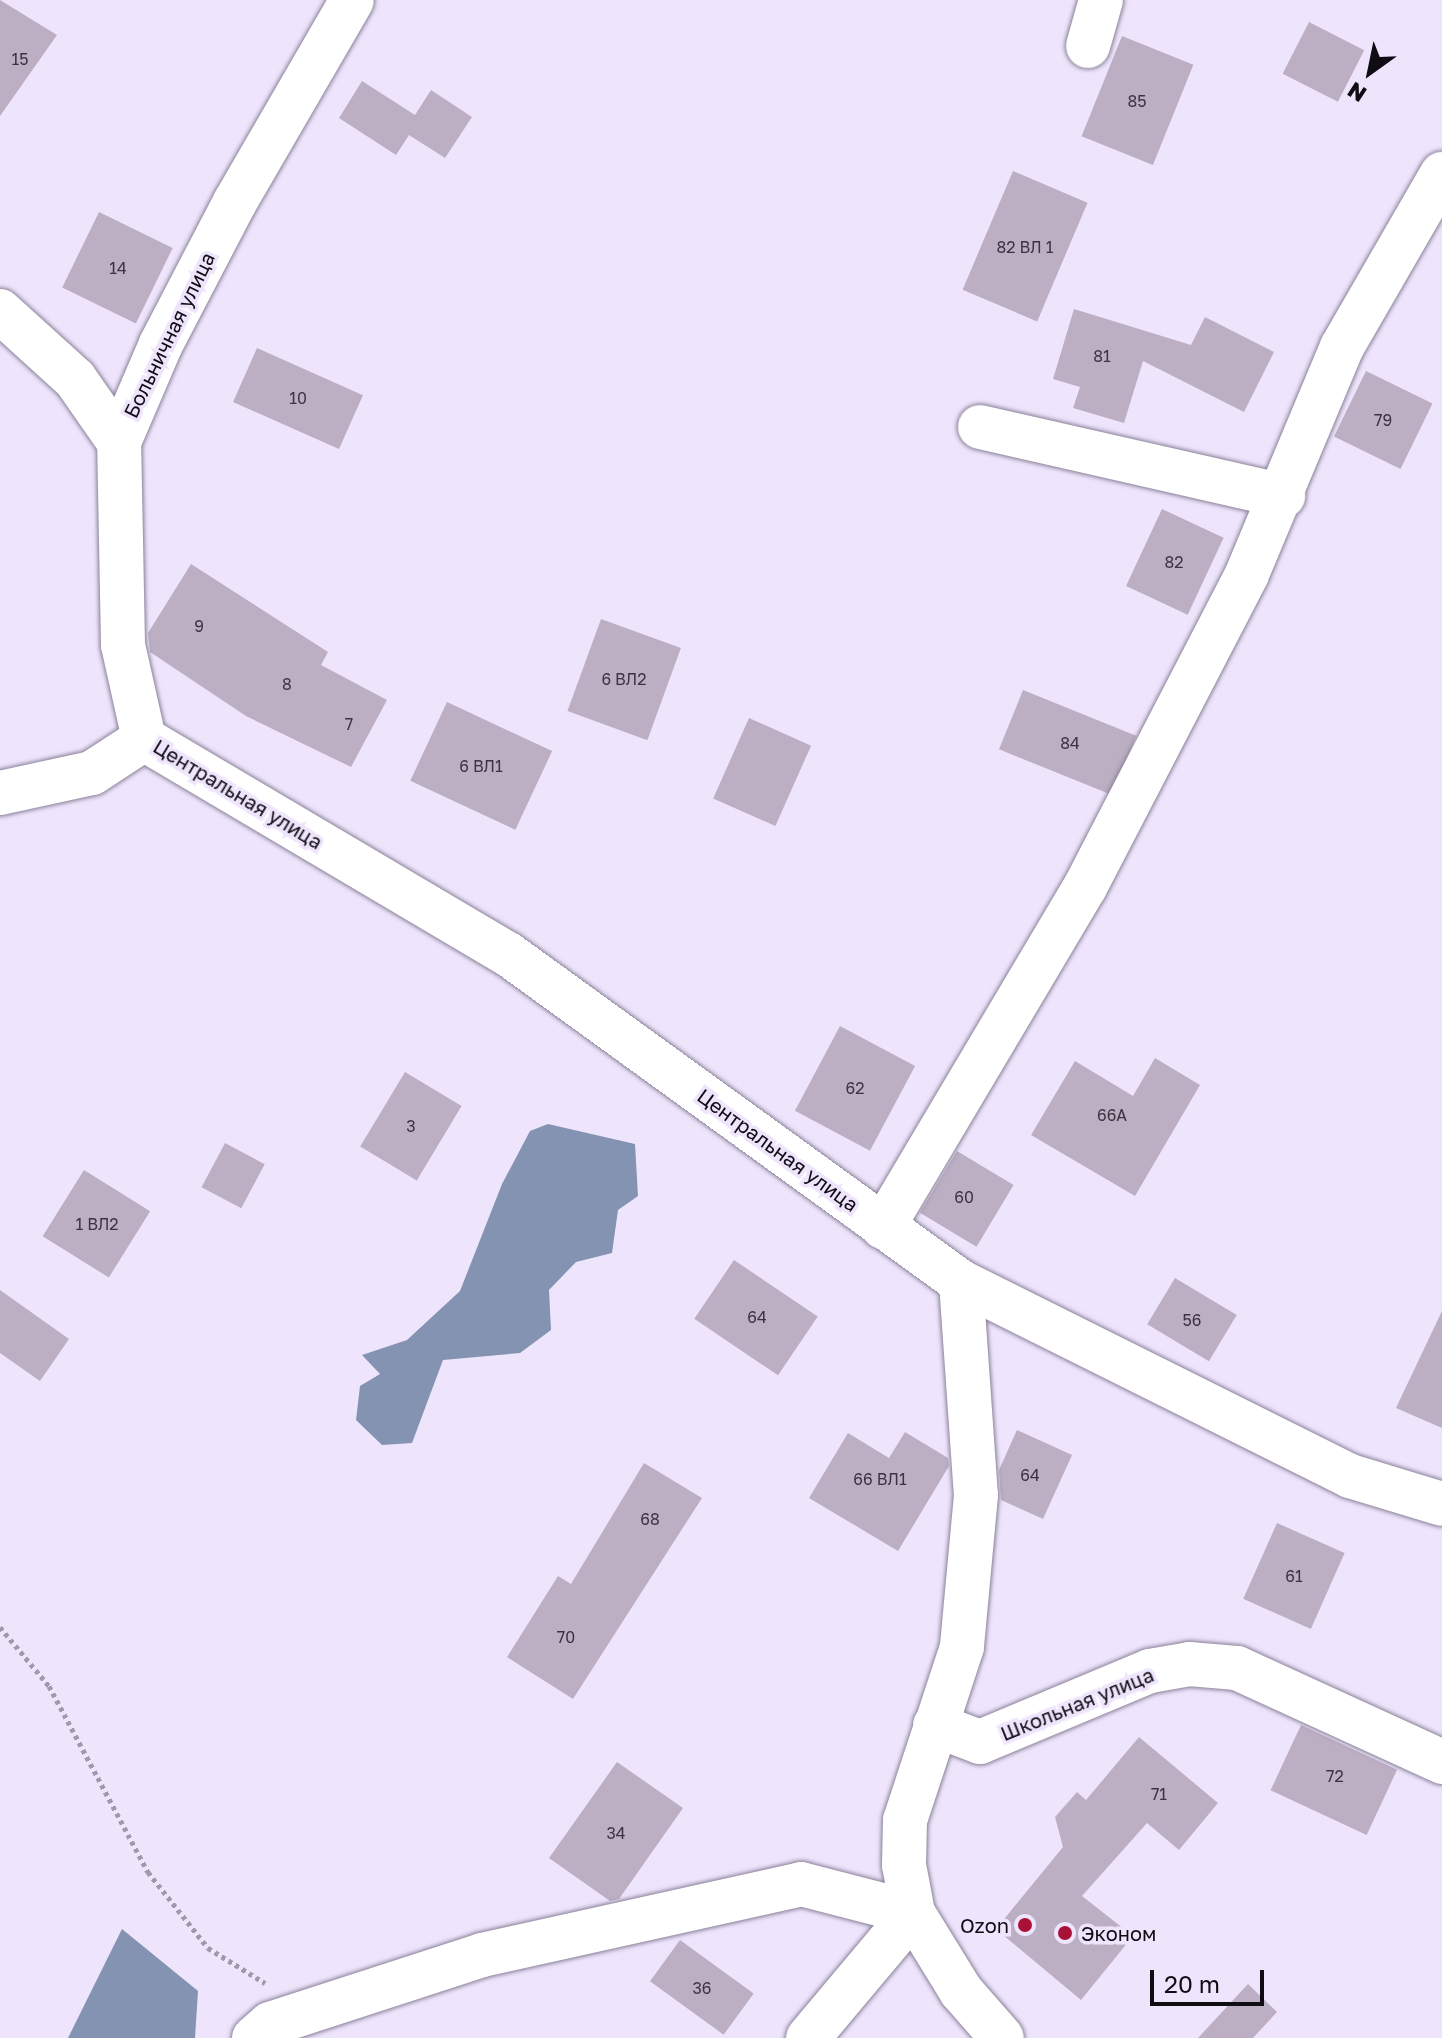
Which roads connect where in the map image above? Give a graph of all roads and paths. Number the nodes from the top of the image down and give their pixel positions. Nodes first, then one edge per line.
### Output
1 (352, 0) edge
2 (1101, 0) edge
3 (1088, 46) dead end
4 (1442, 174) edge
5 (0, 311) edge
6 (980, 427) dead end
7 (119, 442) junction
8 (1283, 496) junction
9 (144, 739) junction
10 (0, 793) edge
11 (883, 1227) junction
12 (961, 1282) junction
13 (1442, 1504) edge
14 (0, 1627) edge
15 (935, 1725) junction
16 (1442, 1762) edge
17 (913, 1913) junction
18 (310, 2011) junction
19 (254, 2038) edge
20 (808, 2038) edge
21 (1002, 2038) edge

1 - 7 street, Больничная улица
2 - 3 street
4 - 8 street
5 - 7 street
6 - 8 street
7 - 9 street, Больничная улица
8 - 11 street
9 - 10 street
9 - 11 street, Центральная улица
11 - 12 street, Центральная улица
12 - 13 street, Центральная улица
12 - 15 street
14 - 18 path
15 - 16 street, Школьная улица
15 - 17 street
17 - 18 street
17 - 20 street
17 - 21 street
18 - 19 street

